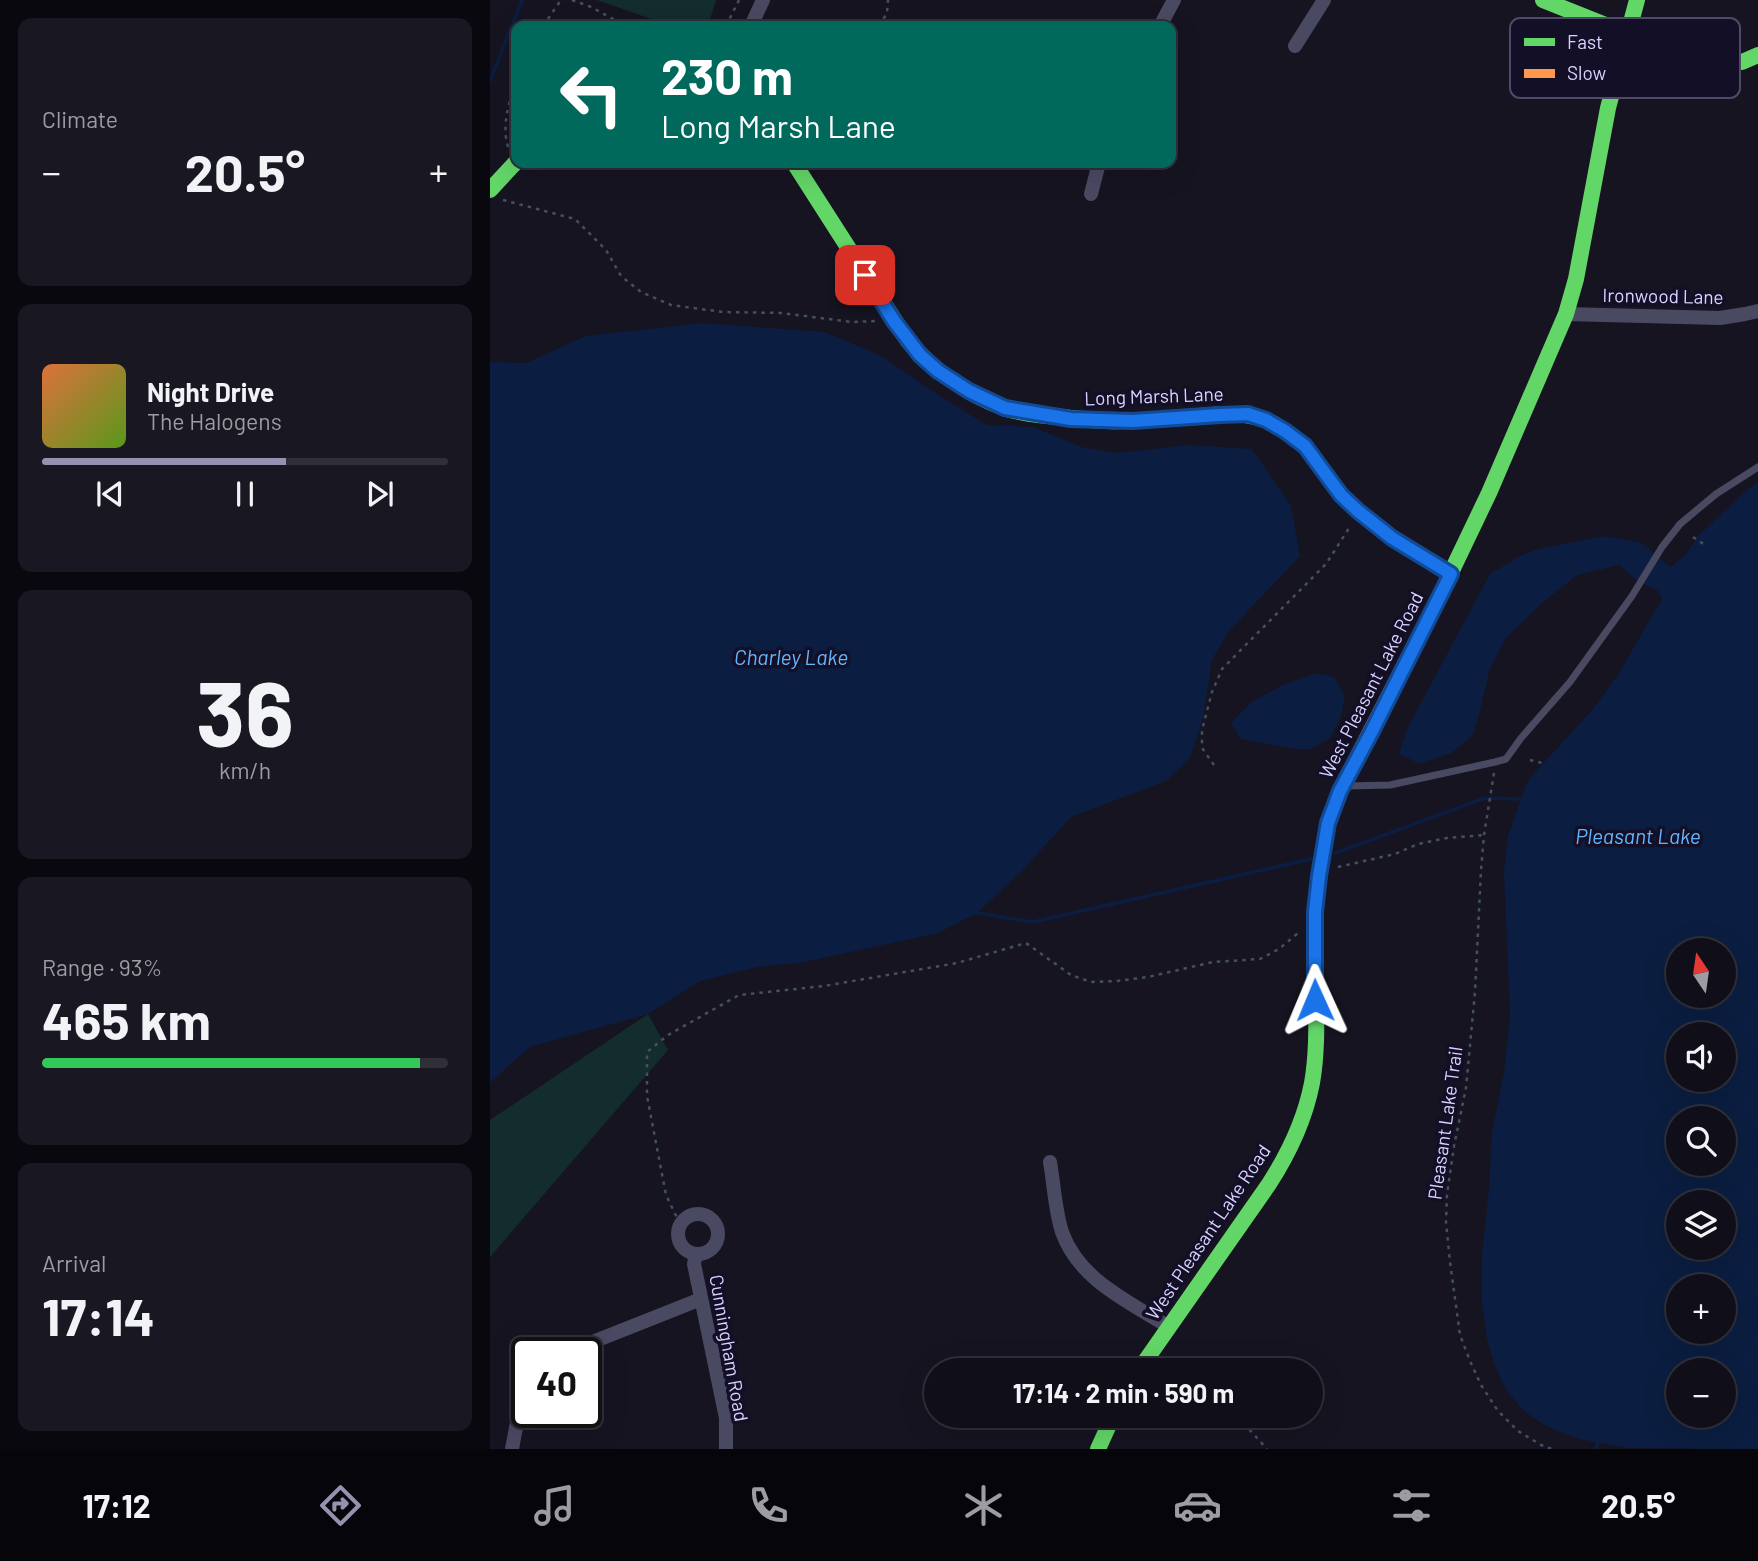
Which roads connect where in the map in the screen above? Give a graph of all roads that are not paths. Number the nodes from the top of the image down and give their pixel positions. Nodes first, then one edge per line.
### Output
1 (763, 0) edge
2 (1174, 0) edge
3 (1324, 0) edge
4 (1543, 0) edge
5 (1637, 0) edge
6 (1589, 18) edge
7 (1632, 18) edge
8 (753, 21) edge
9 (1163, 21) edge
10 (1295, 46) dead end
11 (1758, 55) edge
12 (1740, 61) edge
13 (1611, 98) edge
14 (511, 168) edge
15 (797, 168) edge
16 (1098, 168) edge
17 (490, 190) edge
18 (1091, 194) dead end
19 (1758, 311) edge
20 (1566, 314) junction
21 (1758, 467) edge
22 (1451, 574) junction
23 (1343, 786) junction
24 (1050, 1162) dead end
25 (696, 1254) junction
26 (701, 1299) junction
27 (1170, 1327) junction
28 (602, 1338) edge
29 (1148, 1358) edge
30 (516, 1428) edge
31 (1108, 1428) edge
32 (512, 1449) edge
33 (726, 1449) edge
34 (1098, 1449) edge

1 - 8 street
2 - 9 street
3 - 10 street
4 - 6 street
5 - 7 street, West Pleasant Lake Road
11 - 12 street
13 - 20 street, West Pleasant Lake Road
14 - 17 street
15 - 22 street, Long Marsh Lane
16 - 18 street
19 - 20 street, Ironwood Lane
20 - 22 street, West Pleasant Lake Road
21 - 23 lane
22 - 23 street, West Pleasant Lake Road
23 - 27 street, West Pleasant Lake Road
24 - 27 street
25 - 25 street, Cunningham Road
25 - 26 street, Cunningham Road
26 - 28 street
26 - 33 street, Cunningham Road
27 - 29 street, West Pleasant Lake Road
30 - 32 street
31 - 34 street

